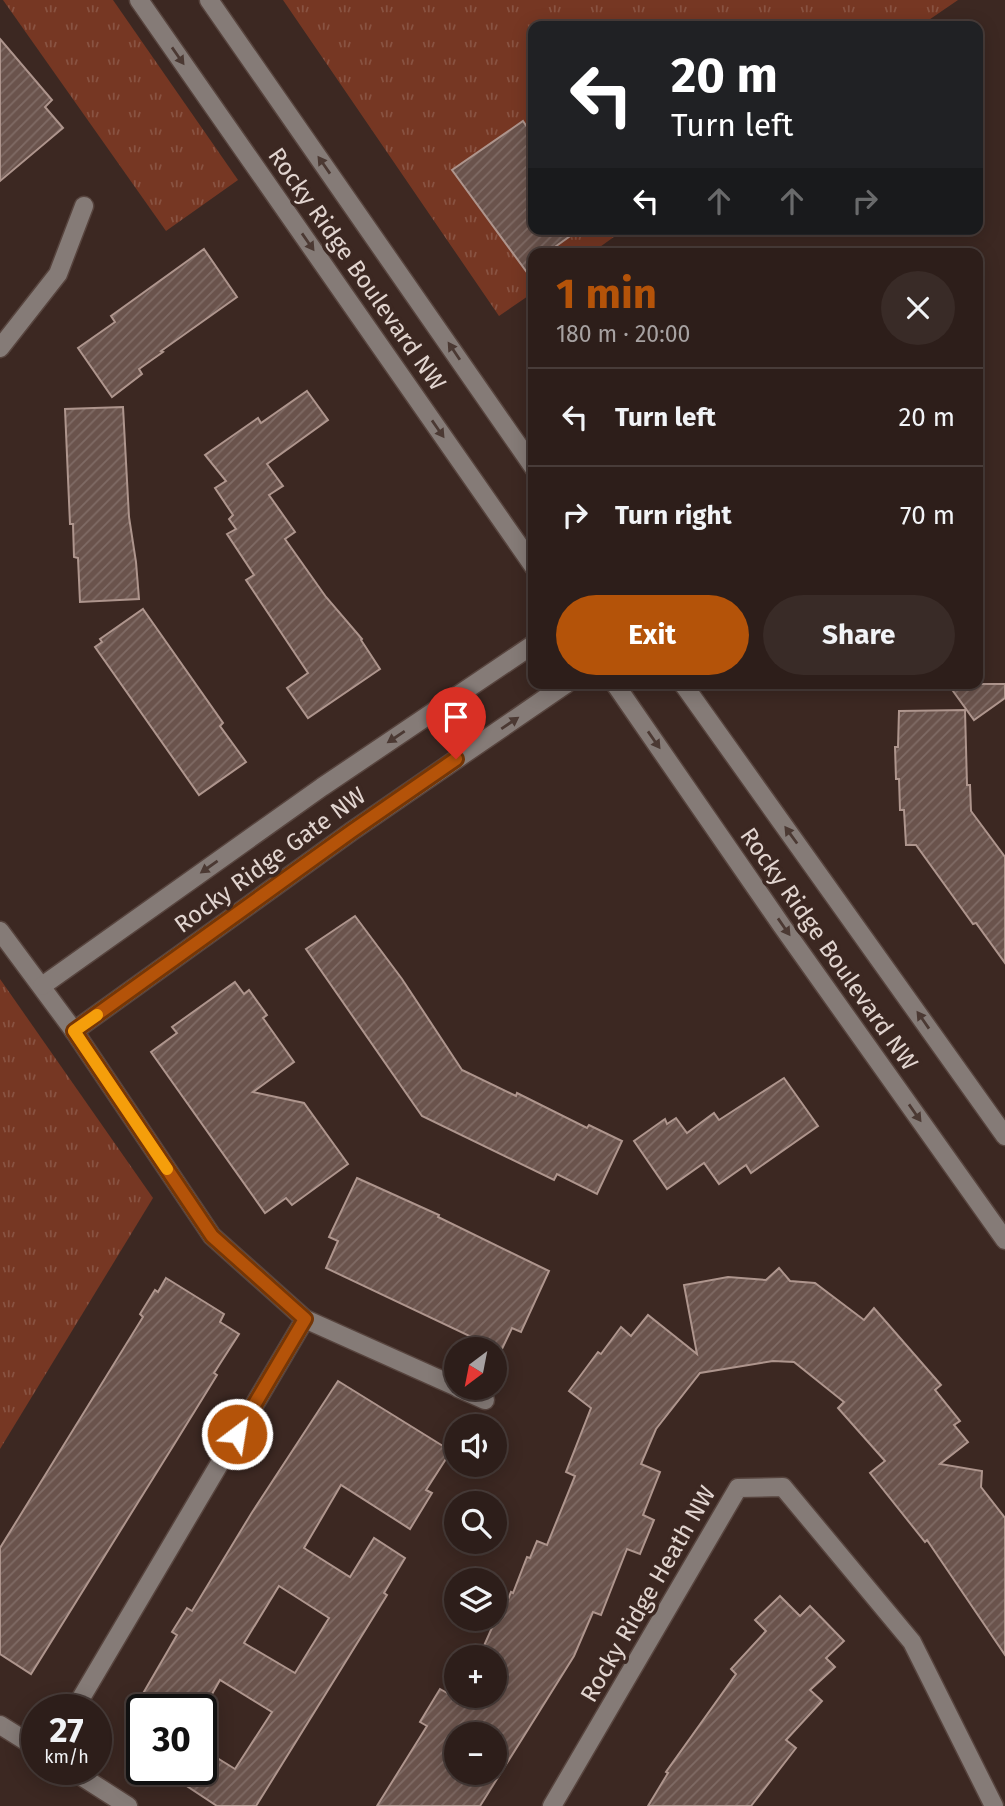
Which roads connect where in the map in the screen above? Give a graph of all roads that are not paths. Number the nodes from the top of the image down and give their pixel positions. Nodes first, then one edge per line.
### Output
1 (139, 0) edge
2 (209, 0) edge
3 (84, 206) dead end
4 (0, 348) edge
5 (528, 459) edge
6 (528, 558) edge
7 (528, 648) edge
8 (559, 689) edge
9 (618, 689) edge
10 (687, 689) edge
11 (0, 930) edge
12 (42, 986) junction
13 (74, 1031) junction
14 (1005, 1136) edge
15 (1005, 1240) edge
16 (305, 1319) junction
17 (444, 1381) edge
18 (83, 1694) edge
19 (0, 1725) edge
20 (21, 1738) edge
21 (95, 1785) edge
22 (128, 1806) edge
23 (552, 1806) edge
24 (995, 1806) edge

1 -> 6 street, Rocky Ridge Boulevard NW
5 -> 2 street, Rocky Ridge Boulevard NW
3 - 4 street
7 -> 12 street, Rocky Ridge Gate NW
13 -> 8 street, Rocky Ridge Gate NW
9 -> 15 street, Rocky Ridge Boulevard NW
14 -> 10 street, Rocky Ridge Boulevard NW
11 - 12 street
12 - 13 street
13 - 16 street
16 - 17 street
16 - 18 street
19 - 20 street
21 - 22 street
23 - 24 street, Rocky Ridge Heath NW

